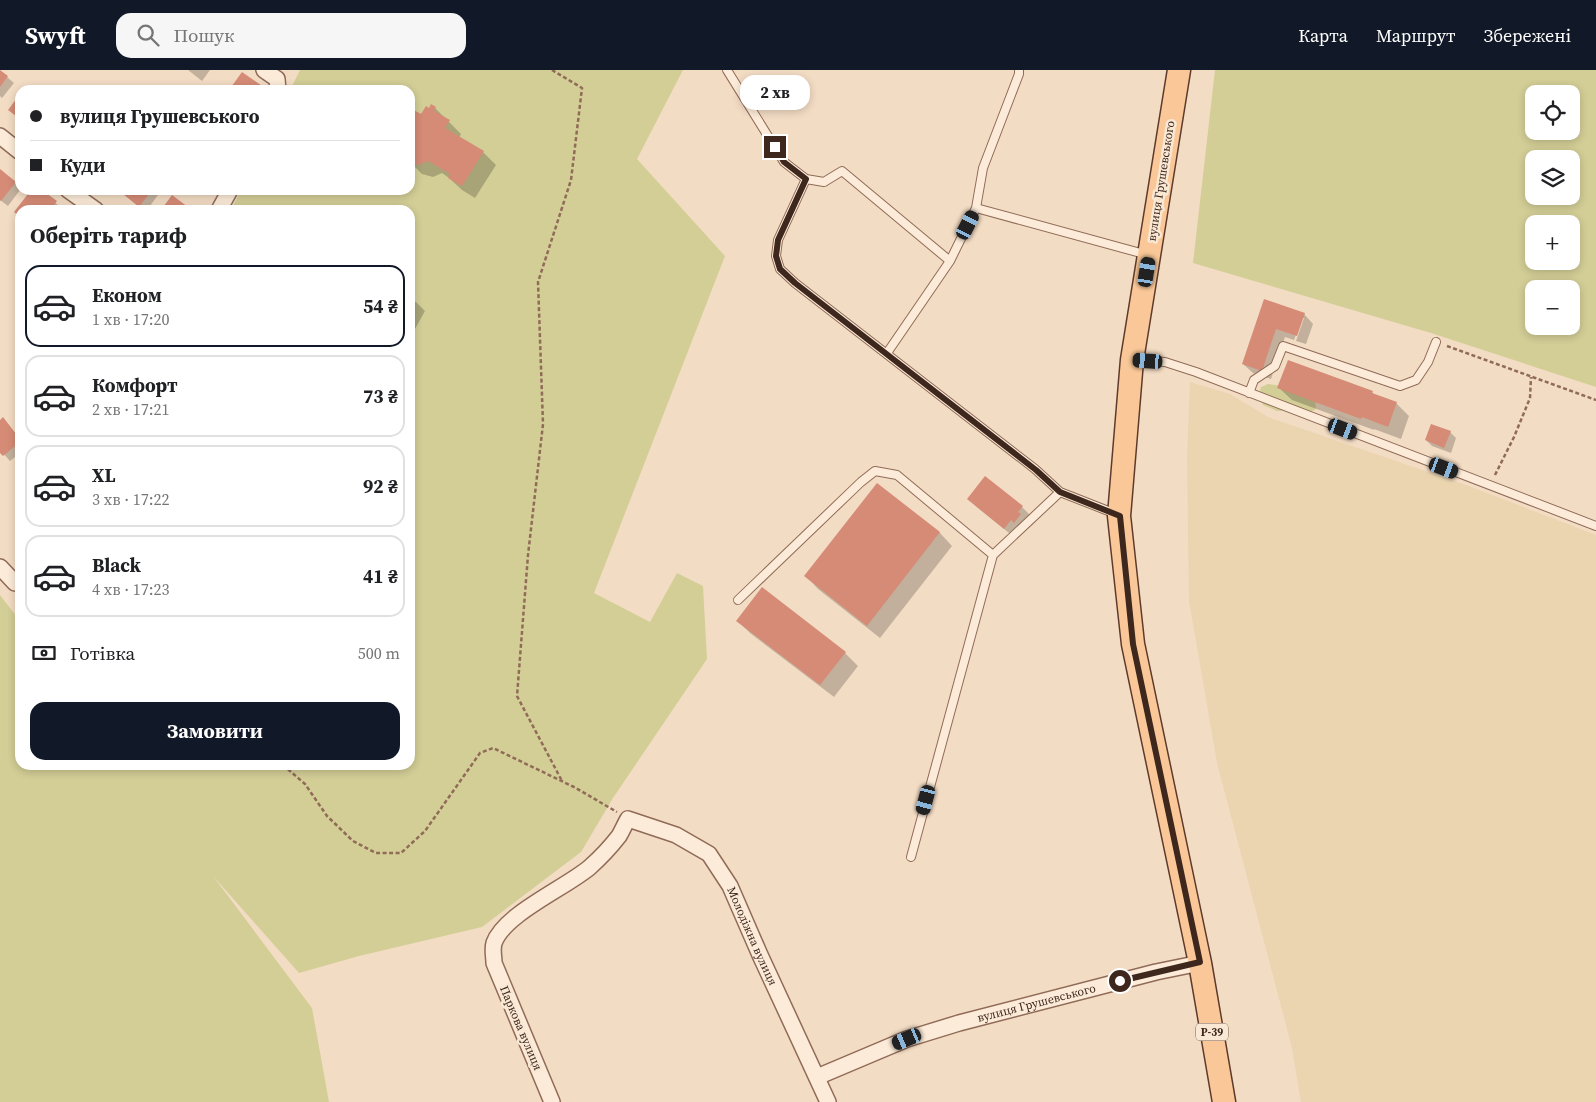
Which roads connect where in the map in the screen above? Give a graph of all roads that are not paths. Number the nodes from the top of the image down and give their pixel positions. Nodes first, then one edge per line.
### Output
1 (264, 70) edge
2 (727, 70) edge
3 (1019, 70) edge
4 (1179, 70) edge
5 (278, 84) edge
6 (0, 136) edge
7 (15, 148) edge
8 (806, 179) junction
9 (75, 195) edge
10 (89, 205) edge
11 (976, 208) junction
12 (1150, 255) junction
13 (950, 261) junction
14 (1436, 342) road end
15 (887, 353) junction
16 (1132, 360) junction
17 (1249, 393) junction
18 (1060, 492) junction
19 (1120, 516) junction
20 (1596, 526) edge
21 (993, 555) junction
22 (0, 566) edge
23 (15, 583) edge
24 (738, 600) dead end
25 (911, 857) dead end
26 (493, 953) joint
27 (1200, 962) junction
28 (817, 1077) junction
29 (552, 1102) edge
30 (828, 1102) edge
31 (1224, 1102) edge

1 - 5 street
2 - 8 lane
3 - 11 lane
4 - 12 main road, вулиця Грушевського / Р-39
6 - 7 street
8 - 13 lane
8 - 15 lane
9 - 10 street
11 - 12 lane
11 - 13 lane
12 - 16 main road, вулиця Грушевського / Р-39
13 - 15 lane
14 - 17 lane
15 - 18 lane
16 - 17 lane
16 - 19 main road, вулиця Грушевського / Р-39
17 - 20 lane
18 - 19 lane
18 - 21 lane
19 - 27 main road, вулиця Грушевського / Р-39
21 - 24 lane
21 - 25 lane
22 - 23 street
26 - 28 street, Молодіжна вулиця
26 - 29 street, Паркова вулиця
27 - 28 street, вулиця Грушевського
27 - 31 main road, Р-39
28 - 30 street, Молодіжна вулиця

